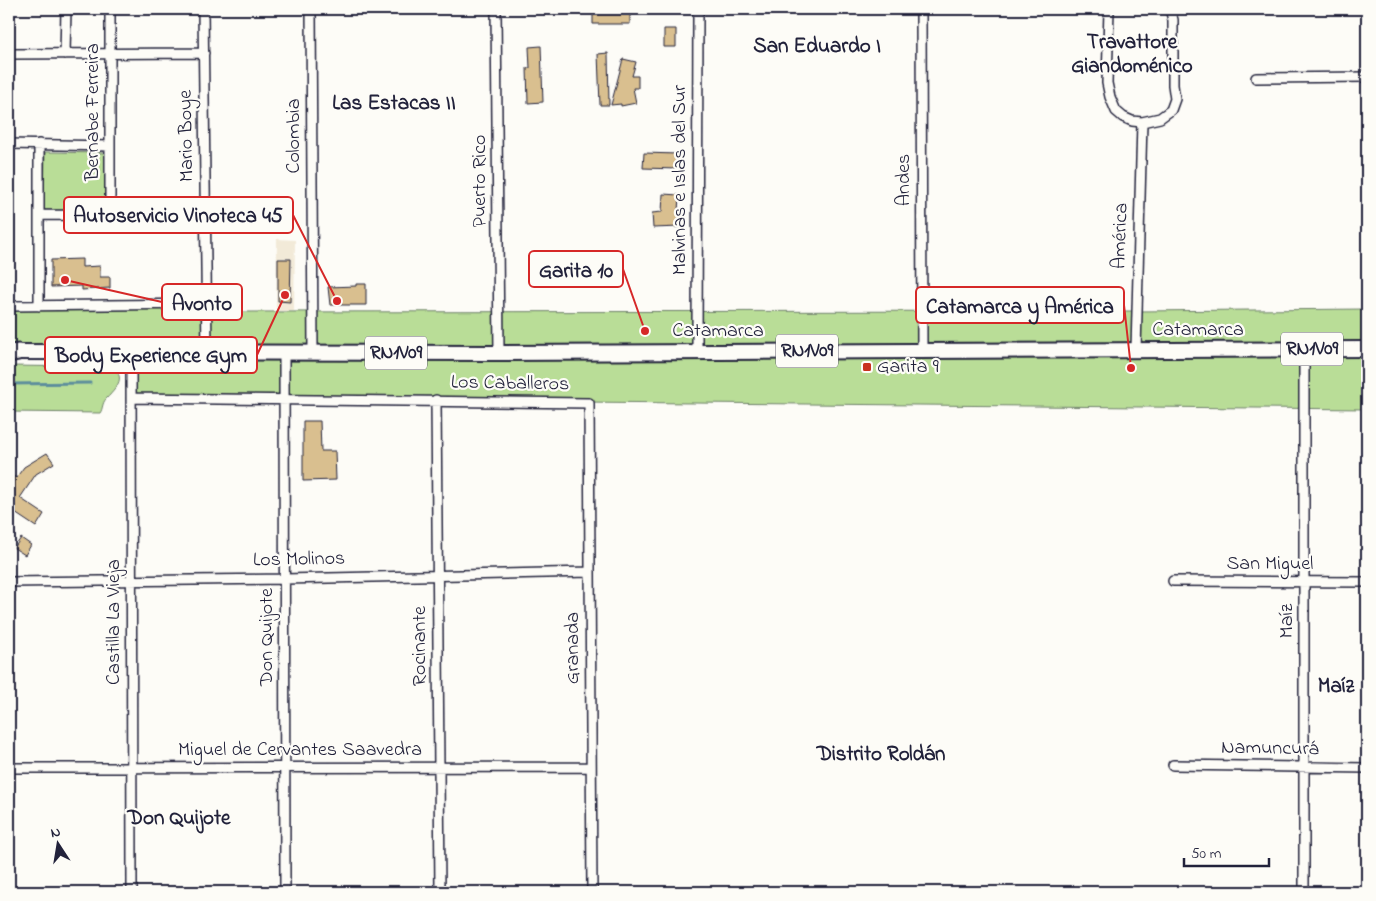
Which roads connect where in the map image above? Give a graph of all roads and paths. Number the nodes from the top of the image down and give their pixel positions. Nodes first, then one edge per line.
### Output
1 (66, 9) edge
2 (110, 9) edge
3 (203, 9) edge
4 (311, 9) edge
5 (496, 9) edge
6 (698, 9) edge
7 (921, 9) edge
8 (1109, 9) edge
9 (1170, 9) edge
10 (110, 53) junction
11 (204, 53) junction
12 (9, 54) edge
13 (65, 54) junction
14 (1256, 78) dead end
15 (1367, 78) edge
16 (1142, 122) junction
17 (9, 144) edge
18 (39, 144) junction
19 (110, 146) junction
20 (39, 215) junction
21 (110, 216) junction
22 (206, 216) junction
23 (206, 304) junction
24 (9, 306) edge
25 (39, 306) junction
26 (1304, 349) junction
27 (1367, 349) edge
28 (1136, 350) junction
29 (131, 351) junction
30 (697, 351) junction
31 (922, 351) junction
32 (11, 352) edge
33 (207, 352) junction
34 (284, 352) junction
35 (312, 352) junction
36 (499, 353) junction
37 (131, 398) junction
38 (284, 399) junction
39 (436, 400) junction
40 (589, 403) joint
41 (590, 572) junction
42 (437, 575) junction
43 (131, 579) junction
44 (285, 579) junction
45 (9, 582) edge
46 (1173, 582) dead end
47 (1305, 582) junction
48 (1367, 582) edge
49 (1173, 765) dead end
50 (439, 767) junction
51 (591, 767) junction
52 (1305, 767) junction
53 (9, 768) edge
54 (132, 768) junction
55 (285, 768) junction
56 (1367, 768) edge
57 (132, 892) edge
58 (285, 892) edge
59 (440, 892) edge
60 (592, 892) edge
61 (1304, 892) edge

1 - 13 street
2 - 10 street, Bernabe Ferreira
3 - 11 street, Mario Boye
4 - 35 street, Colombia
5 - 36 street, Puerto Rico
6 - 30 street, Malvinas e Islas del Sur
7 - 31 street, Andes
8 - 16 street
9 - 16 street
10 - 11 street
10 - 13 street
10 - 19 street, Bernabe Ferreira
11 - 22 street, Mario Boye
12 - 13 street
14 - 15 street
16 - 28 street, América
17 - 18 street
18 - 19 street
18 - 20 street
19 - 21 street, Bernabe Ferreira
20 - 21 street
20 - 25 street
21 - 22 street
22 - 23 street, Mario Boye
23 - 25 street
23 - 33 street, Mario Boye
24 - 25 street
26 - 27 main road, Catamarca / RN1V09
26 - 28 main road, Catamarca / RN1V09
26 - 47 street, Maíz
28 - 31 main road, Catamarca / RN1V09
29 - 32 main road, Catamarca / RN1V09
29 - 33 main road, Catamarca / RN1V09
29 - 37 street, Castilla La Vieja
30 - 31 main road, Catamarca / RN1V09
30 - 36 main road, Catamarca / RN1V09
33 - 34 main road, Catamarca / RN1V09
34 - 35 main road, Catamarca / RN1V09
34 - 38 street, Don Quijote
35 - 36 main road, Catamarca / RN1V09
37 - 38 street, Los Caballeros
37 - 43 street, Castilla La Vieja
38 - 39 street, Los Caballeros
38 - 44 street, Don Quijote
39 - 40 street, Los Caballeros
39 - 42 street, Rocinante
40 - 41 street, Granada
41 - 42 street, Los Molinos
41 - 51 street, Granada
42 - 44 street, Los Molinos
42 - 50 street, Rocinante
43 - 44 street, Los Molinos
43 - 45 street, Los Molinos
43 - 54 street, Castilla La Vieja
44 - 55 street, Don Quijote
46 - 47 street, San Miguel
47 - 48 street, San Miguel
47 - 52 street, Maíz
49 - 52 street, Namuncurá
50 - 51 street, Miguel de Cervantes Saavedra
50 - 55 street, Miguel de Cervantes Saavedra
50 - 59 street, Rocinante
51 - 60 street, Granada
52 - 56 street, Namuncurá
52 - 61 street, Maíz
53 - 54 street, Miguel de Cervantes Saavedra
54 - 55 street, Miguel de Cervantes Saavedra
54 - 57 street, Castilla La Vieja
55 - 58 street, Don Quijote

